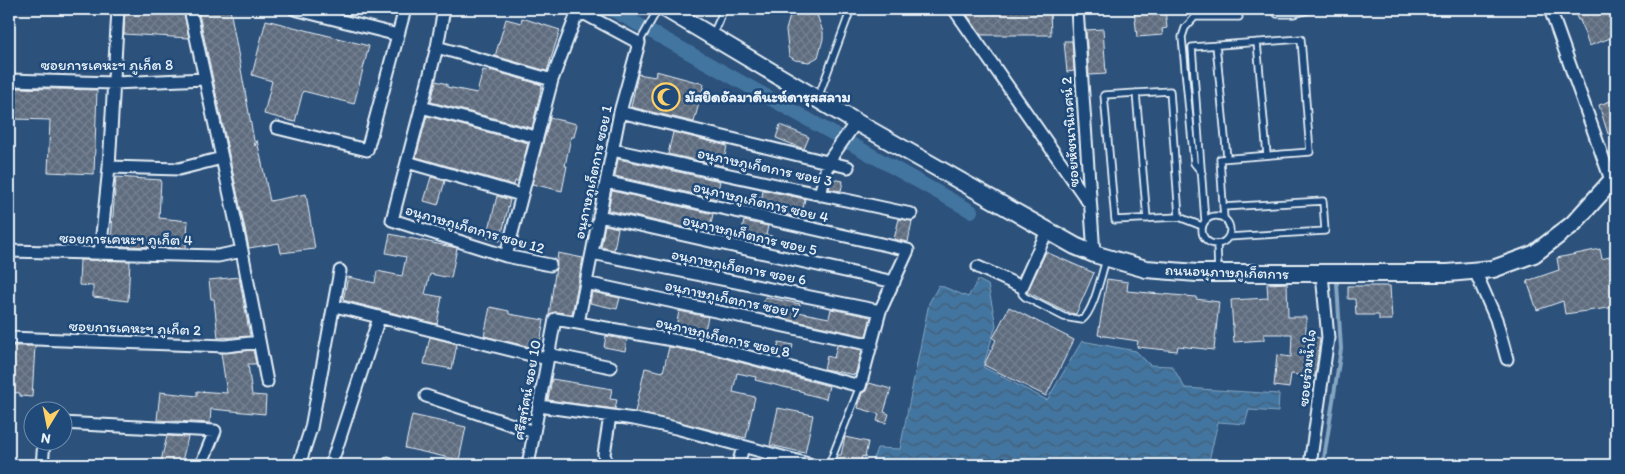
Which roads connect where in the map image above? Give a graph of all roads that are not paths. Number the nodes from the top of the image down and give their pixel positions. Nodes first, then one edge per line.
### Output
1 (118, 9) edge
2 (190, 9) edge
3 (294, 9) edge
4 (405, 9) edge
5 (444, 9) edge
6 (658, 9) edge
7 (666, 9) edge
8 (724, 9) edge
9 (851, 9) edge
10 (954, 9) edge
11 (1077, 9) edge
12 (1313, 9) edge
13 (1550, 9) edge
14 (581, 11) edge
15 (1277, 14) dead end
16 (1239, 17) dead end
17 (398, 36) junction
18 (712, 36) junction
19 (1258, 42) junction
20 (638, 43) junction
21 (1216, 45) junction
22 (436, 47) junction
23 (205, 79) junction
24 (9, 80) edge
25 (552, 80) junction
26 (114, 83) junction
27 (1136, 93) junction
28 (818, 100) junction
29 (421, 107) junction
30 (620, 112) junction
31 (856, 122) junction
32 (277, 128) dead end
33 (536, 137) junction
34 (613, 150) junction
35 (1267, 155) junction
36 (222, 158) junction
37 (1227, 158) junction
38 (407, 162) junction
39 (828, 162) junction
40 (109, 167) junction
41 (848, 167) dead end
42 (1202, 173) junction
43 (606, 182) junction
44 (1615, 183) edge
45 (521, 195) junction
46 (820, 195) junction
47 (1090, 204) junction
48 (1223, 207) junction
49 (912, 214) dead end
50 (599, 216) junction
51 (1179, 217) junction
52 (1147, 219) junction
53 (1224, 219) junction
54 (1204, 223) junction
55 (1047, 230) junction
56 (1228, 237) junction
57 (1217, 244) junction
58 (9, 251) edge
59 (242, 251) junction
60 (592, 253) junction
61 (100, 254) junction
62 (506, 256) junction
63 (1101, 256) junction
64 (550, 265) dead end
65 (978, 267) dead end
66 (340, 271) dead end
67 (1475, 271) junction
68 (1218, 274) junction
69 (1322, 274) junction
70 (894, 282) junction
71 (586, 283) junction
72 (1022, 287) junction
73 (335, 306) junction
74 (880, 311) junction
75 (379, 318) junction
76 (578, 323) junction
77 (9, 338) edge
78 (259, 342) junction
79 (872, 345) junction
80 (548, 357) junction
81 (1507, 359) dead end
82 (611, 367) dead end
83 (266, 382) dead end
84 (860, 386) junction
85 (426, 396) dead end
86 (539, 406) junction
87 (610, 416) junction
88 (72, 424) edge
89 (534, 432) junction
90 (743, 447) junction
91 (43, 452) edge
92 (42, 465) edge
93 (201, 465) edge
94 (299, 465) edge
95 (331, 465) edge
96 (528, 465) edge
97 (607, 465) edge
98 (738, 465) edge
99 (812, 465) edge
100 (829, 465) edge
101 (1310, 465) edge

1 - 26 street
2 - 23 street
3 - 17 street
4 - 17 street
5 - 22 street
6 - 20 lane, อนุภาษภูเก็ตการ ซอย 1
7 - 18 street, ถนนอนุภาษภูเก็ตการ
8 - 18 lane
9 - 28 lane
10 - 47 street
11 - 47 street, ซอยหัชนานิเวศน์ 2
12 - 15 lane
13 - 44 street
14 - 20 street
14 - 25 street
16 - 42 lane
17 - 32 street
18 - 28 street, ถนนอนุภาษภูเก็ตการ
19 - 21 lane
19 - 35 lane
19 - 35 lane
20 - 30 street, อนุภาษภูเก็ตการ ซอย 1
21 - 37 lane
21 - 42 lane
22 - 25 street
22 - 29 street
23 - 26 street, ซอยการเคหะฯ ภูเก็ต 8
23 - 36 street
24 - 26 street, ซอยการเคหะฯ ภูเก็ต 8
25 - 33 street
26 - 40 street
27 - 51 lane
27 - 52 lane
27 - 52 lane
28 - 31 street, ถนนอนุภาษภูเก็ตการ
29 - 33 street
29 - 38 street
30 - 34 street, อนุภาษภูเก็ตการ ซอย 1
30 - 39 street
31 - 39 street
31 - 55 street, ถนนอนุภาษภูเก็ตการ
33 - 45 street
34 - 43 street, อนุภาษภูเก็ตการ ซอย 1
34 - 46 street, อนุภาษภูเก็ตการ ซอย 3
35 - 37 lane
36 - 40 street
36 - 59 street
37 - 48 lane
38 - 45 street
38 - 62 street, อนุภาษภูเก็ตการ ซอย 12
39 - 41 street
39 - 46 street
40 - 61 street
42 - 54 lane
43 - 50 street, อนุภาษภูเก็ตการ ซอย 1
43 - 70 street, อนุภาษภูเก็ตการ ซอย 4
44 - 67 street, ถนนอนุภาษภูเก็ตการ
45 - 62 street
46 - 49 street, อนุภาษภูเก็ตการ ซอย 3
47 - 63 street, ซอยหัชนานิเวศน์ 2
48 - 53 lane
48 - 56 lane
50 - 60 street, อนุภาษภูเก็ตการ ซอย 1
50 - 70 street, อนุภาษภูเก็ตการ ซอย 5
51 - 52 lane
51 - 54 lane
53 - 54 lane
53 - 56 lane
54 - 57 lane
55 - 63 street, ถนนอนุภาษภูเก็ตการ
55 - 72 street
56 - 57 lane
57 - 68 lane
58 - 61 street, ซอยการเคหะฯ ภูเก็ต 4
59 - 61 street, ซอยการเคหะฯ ภูเก็ต 4
59 - 78 street
60 - 71 street, อนุภาษภูเก็ตการ ซอย 1
60 - 74 street, อนุภาษภูเก็ตการ ซอย 6
62 - 64 street, อนุภาษภูเก็ตการ ซอย 12
63 - 68 street, ถนนอนุภาษภูเก็ตการ
63 - 72 lane
65 - 72 street
66 - 73 street
67 - 69 street, ถนนอนุภาษภูเก็ตการ
67 - 81 street
68 - 69 street, ถนนอนุภาษภูเก็ตการ
69 - 101 street, ซอยร่วมน้ำใจ
70 - 74 street
71 - 76 street, อนุภาษภูเก็ตการ ซอย 1
71 - 79 street, อนุภาษภูเก็ตการ ซอย 7
73 - 75 street
73 - 94 street
74 - 79 street
75 - 80 street
75 - 95 street
76 - 80 street, ศรีสุทัศน์ ซอย 10
76 - 84 street, อนุภาษภูเก็ตการ ซอย 8
77 - 78 street, ซอยการเคหะฯ ภูเก็ต 2
78 - 83 street
79 - 84 street
80 - 82 street
80 - 86 street, ศรีสุทัศน์ ซอย 10
84 - 100 lane
85 - 89 street
86 - 87 street
86 - 89 street, ศรีสุทัศน์ ซอย 10
87 - 90 street
87 - 97 street
88 - 93 street
89 - 96 street, ศรีสุทัศน์ ซอย 10
90 - 98 street
90 - 99 street
91 - 92 street

